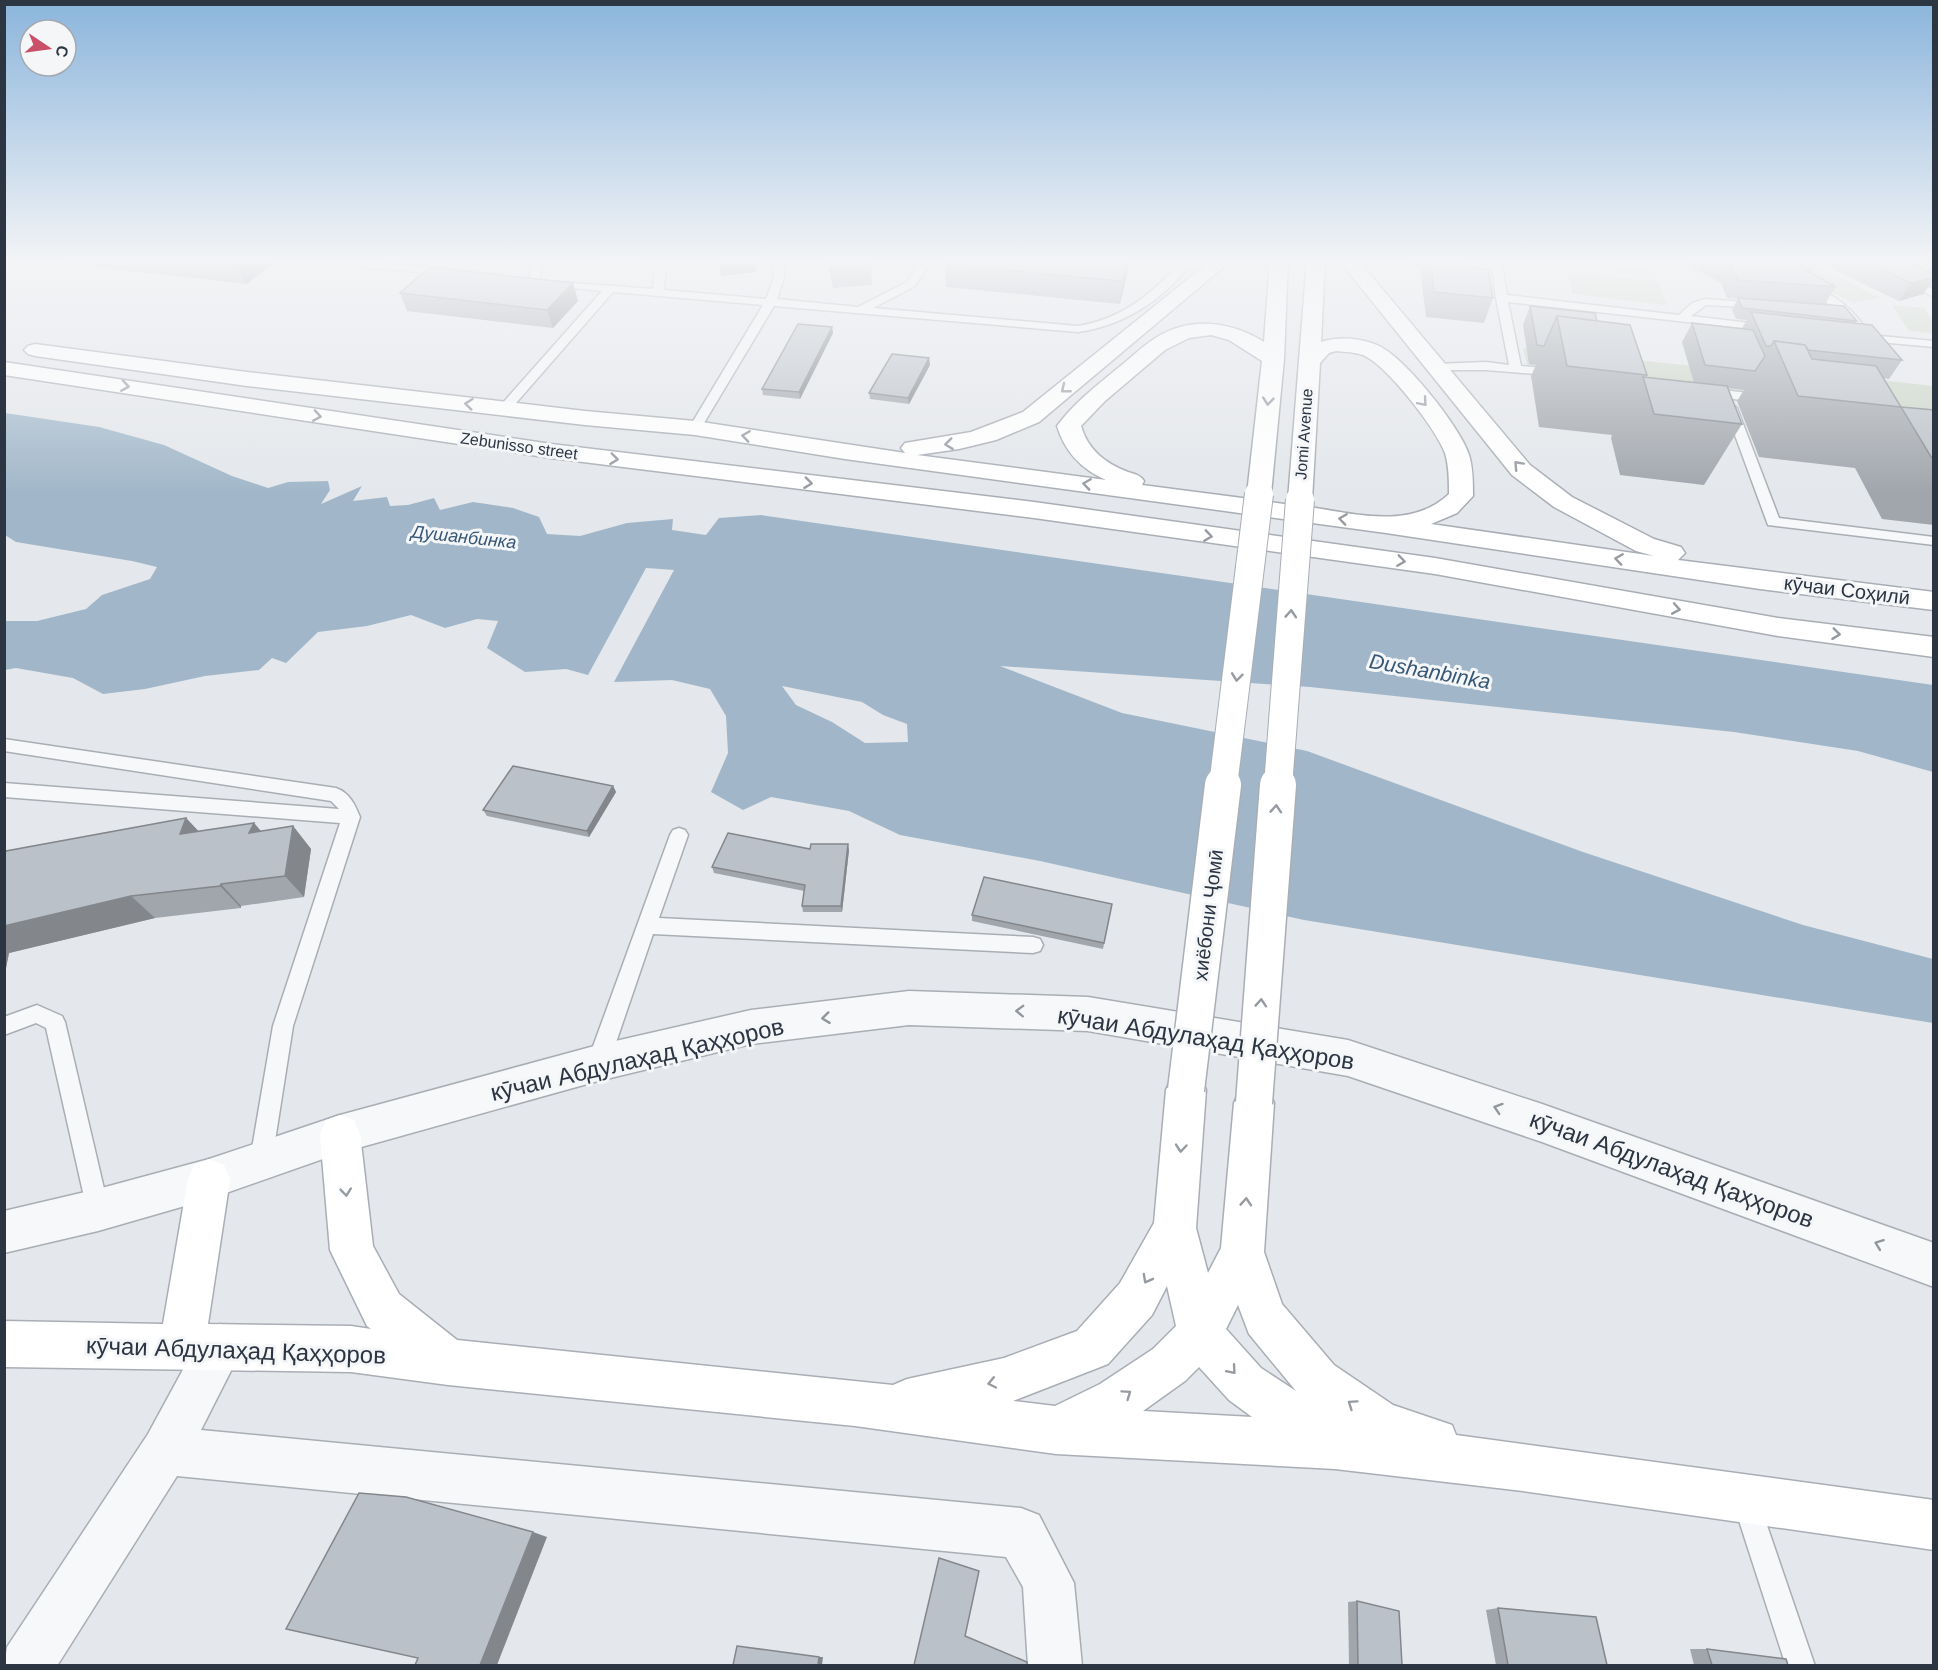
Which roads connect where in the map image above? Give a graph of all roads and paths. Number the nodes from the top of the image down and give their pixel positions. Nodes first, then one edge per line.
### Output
1 (567, 337) edge
2 (750, 337) edge
3 (1129, 337) edge
4 (1172, 337) edge
5 (1242, 337) edge
6 (1274, 337) edge
7 (1311, 337) edge
8 (1410, 337) edge
9 (1509, 337) edge
10 (1860, 337) edge
11 (1934, 344) edge
12 (16, 347) dead end
13 (1273, 359) junction
14 (1309, 362) junction
15 (4, 368) edge
16 (1435, 368) junction
17 (1516, 368) junction
18 (1575, 375) edge
19 (1690, 390) edge
20 (1726, 394) edge
21 (1782, 401) edge
22 (504, 408) junction
23 (585, 418) junction
24 (695, 428) junction
25 (551, 452) junction
26 (845, 452) junction
27 (1259, 494) joint
28 (1179, 497) junction
29 (1386, 525) junction
30 (1934, 541) edge
31 (1760, 580) junction
32 (1934, 601) edge
33 (1934, 647) edge
34 (4, 746) edge
35 (4, 790) edge
36 (351, 817) junction
37 (680, 835) dead end
38 (647, 926) junction
39 (1033, 945) dead end
40 (4, 1026) edge
41 (598, 1063) junction
42 (340, 1134) junction
43 (261, 1160) junction
44 (209, 1179) junction
45 (98, 1210) junction
46 (1175, 1228) junction
47 (4, 1232) edge
48 (1242, 1252) junction
49 (1934, 1265) edge
50 (1200, 1334) junction
51 (4, 1344) edge
52 (201, 1346) junction
53 (448, 1362) junction
54 (855, 1403) junction
55 (1056, 1430) junction
56 (1335, 1445) junction
57 (165, 1451) junction
58 (1523, 1467) junction
59 (1746, 1500) junction
60 (1934, 1525) edge
61 (26, 1665) edge
62 (1055, 1665) edge
63 (1801, 1665) edge

1 - 22 lane
2 - 24 lane
3 -> 26 main road
4 - 28 main road
5 - 13 main road
6 - 13 main road, Jomi Avenue
7 - 14 main road, Jomi Avenue
8 - 16 main road
9 - 17 lane
10 - 11 lane
22 -> 12 main road, Zebunisso street
13 -> 27 main road, Jomi Avenue
14 -> 29 main road
48 -> 14 main road, Jomi Avenue, bridge
15 -> 25 main road, Zebunisso street
16 - 17 lane
31 -> 16 main road
17 - 18 lane
19 - 21 lane
20 - 30 lane
22 - 23 main road, Zebunisso street
23 - 24 main road, Zebunisso street
23 - 25 main road
26 -> 24 main road, Zebunisso street
25 -> 33 main road, Zebunisso street
28 -> 26 main road
27 -> 46 main road, хиёбони Ҷомӣ, bridge
29 -> 28 main road
31 -> 29 main road
31 - 32 main road, кӯчаи Соҳилӣ
34 - 36 lane
35 - 36 lane
36 - 43 lane
37 - 38 lane
38 - 39 lane
38 - 41 lane
40 - 45 lane
41 - 42 street, кӯчаи Абдулаҳад Қаҳҳоров
49 -> 41 street, кӯчаи Абдулаҳад Қаҳҳоров
42 - 43 street, кӯчаи Абдулаҳад Қаҳҳоров
42 -> 53 main road
43 - 44 street, кӯчаи Абдулаҳад Қаҳҳоров
44 - 45 street, кӯчаи Абдулаҳад Қаҳҳоров
44 - 52 main road
45 - 47 street, кӯчаи Абдулаҳад Қаҳҳоров
46 - 50 main road, хиёбони Ҷомӣ
46 -> 54 main road
48 - 50 main road
58 -> 48 main road
55 -> 50 main road
50 -> 56 main road, хиёбони Ҷомӣ
51 - 52 main road, кӯчаи Абдулаҳад Қаҳҳоров
52 - 53 main road, кӯчаи Абдулаҳад Қаҳҳоров
52 - 57 street
53 - 54 main road, кӯчаи Абдулаҳад Қаҳҳоров
54 - 55 main road, кӯчаи Абдулаҳад Қаҳҳоров
55 - 56 main road, кӯчаи Абдулаҳад Қаҳҳоров
56 - 58 main road, кӯчаи Абдулаҳад Қаҳҳоров
57 - 61 street
57 - 62 street
58 - 59 main road, кӯчаи Абдулаҳад Қаҳҳоров
59 - 60 main road, кӯчаи Абдулаҳад Қаҳҳоров
59 - 63 lane

